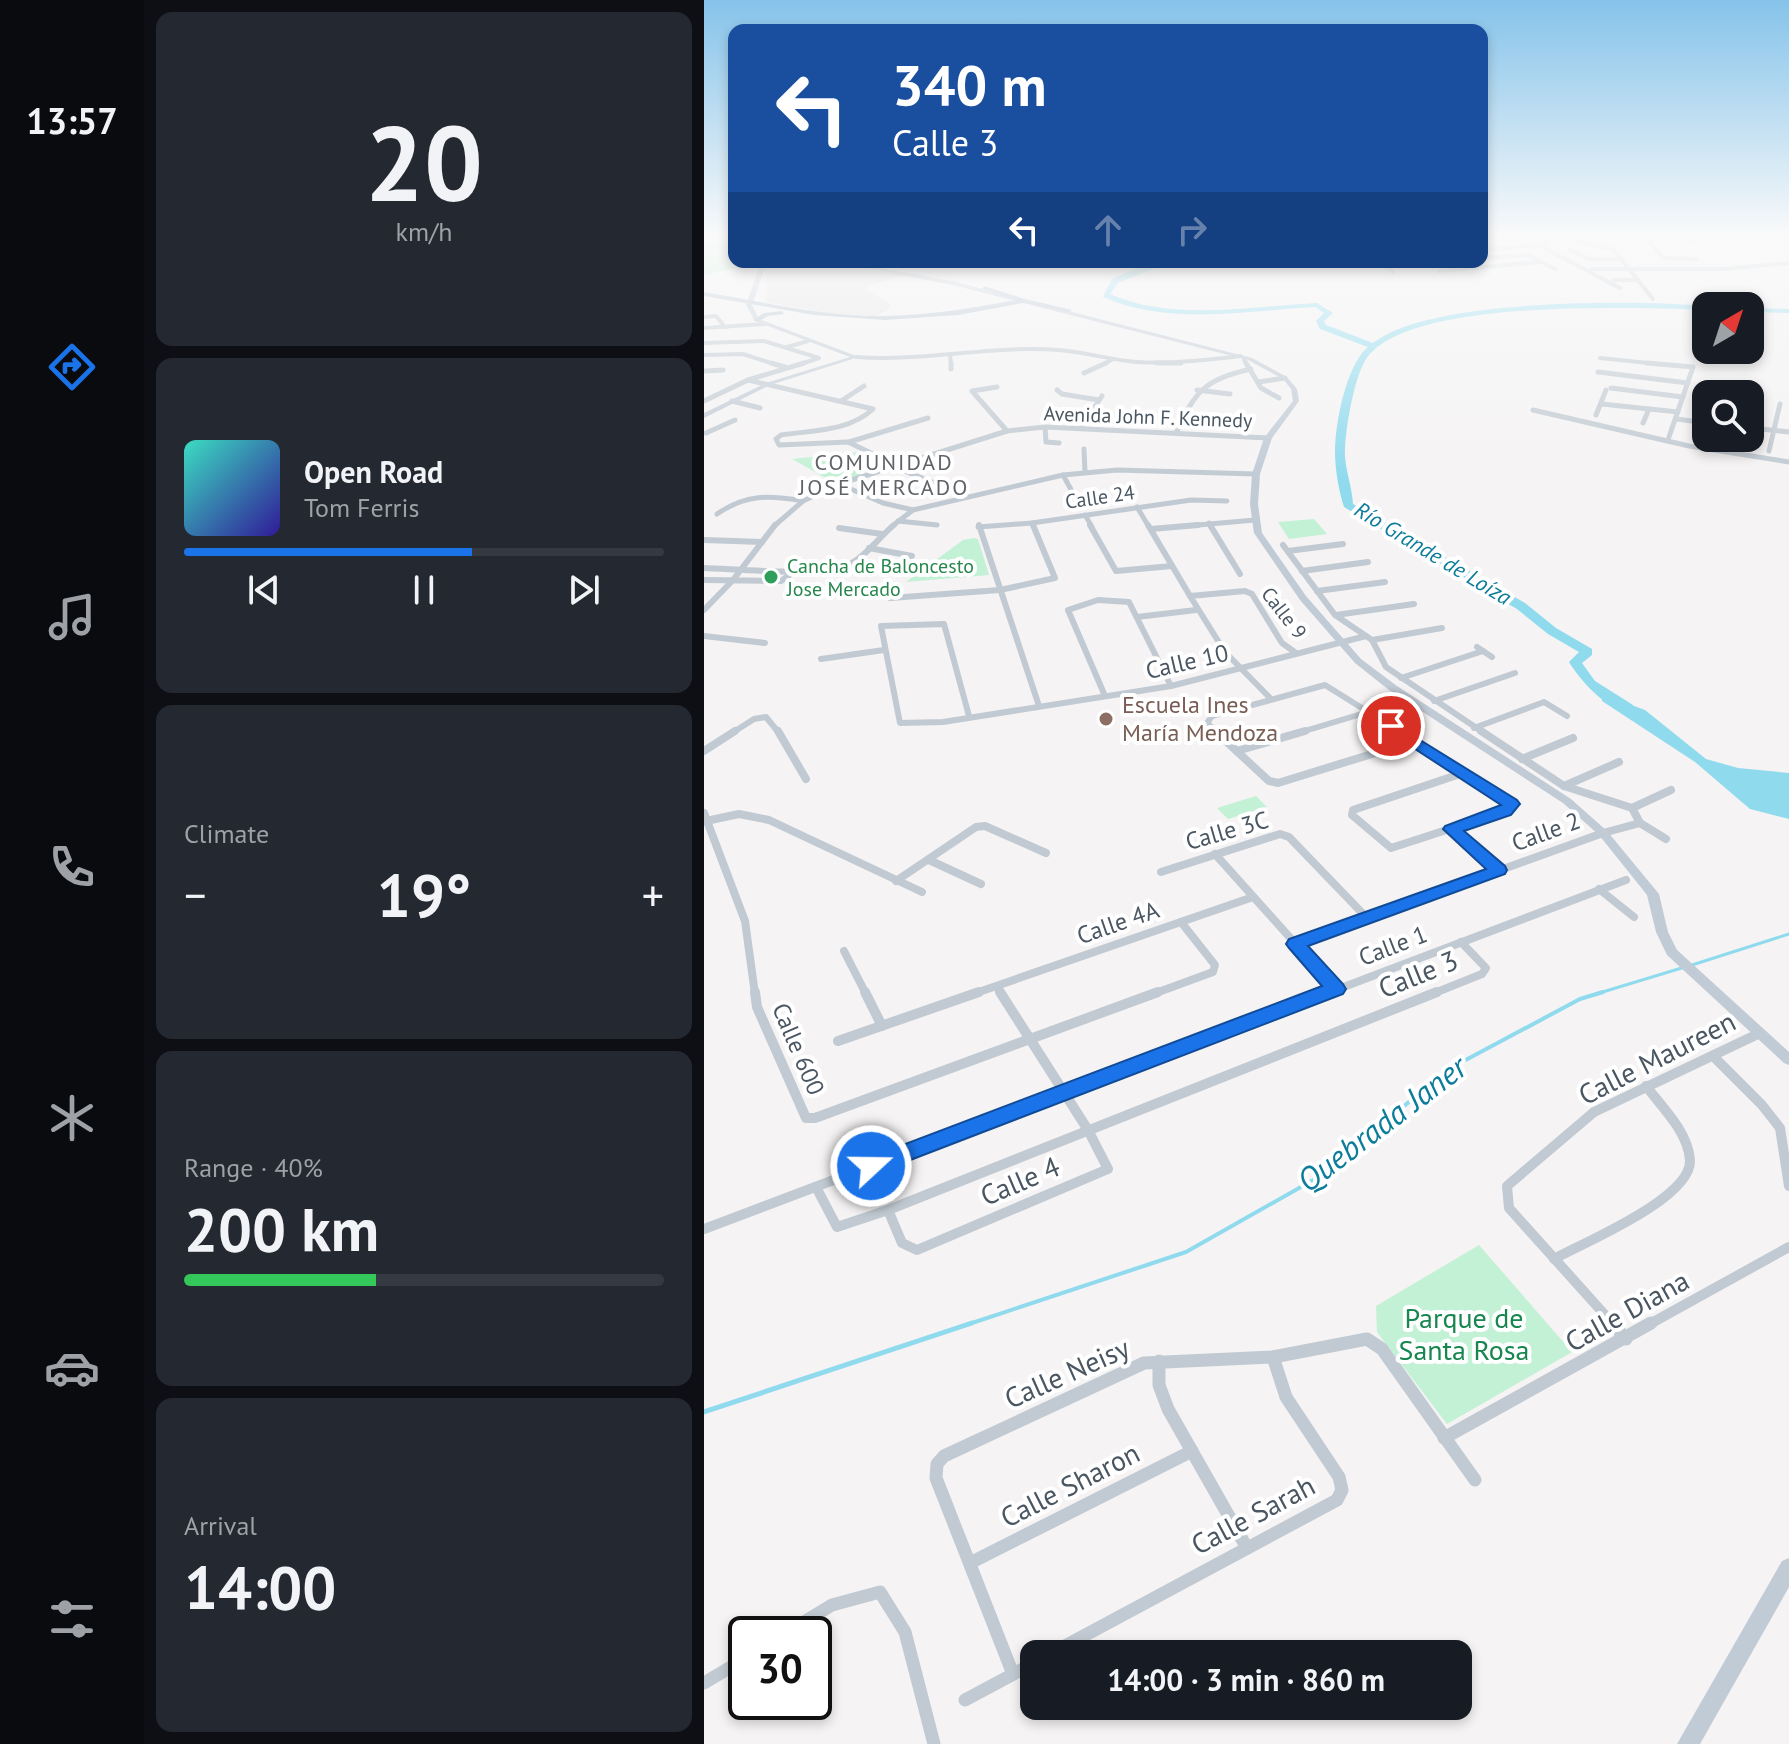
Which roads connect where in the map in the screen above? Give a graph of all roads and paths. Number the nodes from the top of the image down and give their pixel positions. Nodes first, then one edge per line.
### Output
1 (716, 316) edge
2 (758, 316) edge
3 (765, 316) edge
4 (824, 316) edge
5 (862, 316) edge
6 (909, 316) edge
7 (938, 316) edge
8 (1087, 316) edge
9 (1091, 316) edge
10 (1104, 320) junction
11 (761, 322) junction
12 (725, 327) junction
13 (704, 328) edge
14 (810, 342) junction
15 (706, 343) edge
16 (789, 348) junction
17 (704, 353) edge
18 (950, 354) junction
19 (856, 357) junction
20 (1114, 358) junction
21 (1242, 358) junction
22 (1600, 358) dead end
23 (787, 368) junction
24 (951, 369) dead end
25 (1251, 369) junction
26 (723, 370) dead end
27 (704, 371) edge
28 (1598, 372) dead end
29 (1084, 373) dead end
30 (1285, 378) junction
31 (748, 380) junction
32 (1258, 382) junction
33 (1688, 383) junction
34 (768, 384) junction
35 (864, 386) dead end
36 (997, 387) dead end
37 (1057, 390) dead end
38 (1197, 390) junction
39 (1230, 394) dead end
40 (704, 395) edge
41 (714, 396) junction
42 (1683, 397) junction
43 (1279, 398) dead end
44 (704, 401) edge
45 (732, 401) junction
46 (840, 401) junction
47 (1602, 404) junction
48 (1780, 404) dead end
49 (760, 408) dead end
50 (1649, 409) junction
51 (1533, 410) dead end
52 (1596, 415) dead end
53 (704, 416) edge
54 (1678, 416) junction
55 (928, 418) dead end
56 (735, 420) dead end
57 (1692, 420) edge
58 (1643, 423) dead end
59 (1045, 427) junction
60 (1081, 428) junction
61 (1764, 429) edge
62 (1109, 430) junction
63 (1774, 430) junction
64 (705, 431) edge
65 (1007, 431) junction
66 (1789, 432) edge
67 (1176, 433) junction
68 (1105, 436) dead end
69 (1669, 437) dead end
70 (1268, 438) junction
71 (848, 442) junction
72 (1059, 443) dead end
73 (1084, 449) dead end
74 (1769, 451) dead end
75 (1789, 462) edge
76 (895, 466) junction
77 (1085, 472) junction
78 (1256, 474) junction
79 (1063, 475) junction
80 (935, 483) dead end
81 (839, 484) junction
82 (1074, 495) dead end
83 (803, 501) junction
84 (1227, 501) dead end
85 (1137, 507) junction
86 (913, 510) junction
87 (717, 514) dead end
88 (1085, 515) junction
89 (1255, 520) junction
90 (897, 521) junction
91 (1032, 523) junction
92 (1209, 523) junction
93 (937, 525) dead end
94 (839, 528) dead end
95 (1151, 529) junction
96 (882, 534) junction
97 (704, 540) edge
98 (762, 542) junction
99 (1343, 544) dead end
100 (869, 548) junction
101 (912, 556) dead end
102 (1368, 562) dead end
103 (1172, 566) junction
104 (704, 568) edge
105 (741, 570) junction
106 (795, 571) junction
107 (1302, 571) junction
108 (1240, 574) dead end
109 (704, 580) edge
110 (733, 580) junction
111 (1385, 582) dead end
112 (998, 588) junction
113 (1317, 591) junction
114 (1190, 596) junction
115 (890, 598) dead end
116 (1409, 603) dead end
117 (704, 610) edge
118 (1196, 610) junction
119 (1335, 615) junction
120 (1137, 617) junction
121 (1442, 628) dead end
122 (704, 636) edge
123 (1369, 638) junction
124 (1340, 641) junction
125 (765, 643) dead end
126 (884, 650) junction
127 (1296, 653) junction
128 (1492, 657) dead end
129 (821, 659) dead end
130 (1238, 670) junction
131 (1515, 673) dead end
132 (1401, 678) junction
133 (1171, 686) junction
134 (1105, 696) junction
135 (1271, 699) junction
136 (1434, 701) junction
137 (1039, 706) junction
138 (1368, 712) junction
139 (969, 716) junction
140 (1567, 716) dead end
141 (1474, 728) junction
142 (1573, 738) dead end
143 (1414, 741) junction
144 (704, 751) edge
145 (1237, 751) junction
146 (1522, 759) junction
147 (1619, 762) dead end
148 (1463, 773) junction
149 (806, 779) dead end
150 (1564, 786) junction
151 (1671, 790) dead end
152 (1632, 808) junction
153 (705, 817) edge
154 (1640, 823) junction
155 (1451, 829) junction
156 (1603, 833) junction
157 (1666, 839) dead end
158 (1046, 853) dead end
159 (1215, 854) junction
160 (929, 860) junction
161 (1498, 870) junction
162 (1161, 872) dead end
163 (1626, 880) dead end
164 (896, 881) junction
165 (981, 884) dead end
166 (1599, 889) junction
167 (922, 892) dead end
168 (1253, 897) junction
169 (1634, 917) dead end
170 (1367, 918) junction
171 (1181, 922) junction
172 (1461, 942) junction
173 (1296, 944) junction
174 (844, 951) dead end
175 (997, 987) junction
176 (1336, 989) junction
177 (882, 1026) junction
178 (1760, 1033) junction
179 (1029, 1039) junction
180 (838, 1041) dead end
181 (1713, 1056) junction
182 (1789, 1060) edge
183 (1646, 1086) junction
184 (1063, 1093) junction
185 (1088, 1130) junction
186 (1789, 1186) edge
187 (816, 1187) junction
188 (888, 1210) junction
189 (704, 1229) edge
190 (1789, 1247) edge
191 (1554, 1259) junction
192 (1626, 1339) junction
193 (1273, 1357) junction
194 (1159, 1361) junction
195 (1444, 1438) junction
196 (1192, 1451) junction
197 (1475, 1480) dead end
198 (1247, 1548) junction
199 (970, 1563) junction
200 (1789, 1568) edge
201 (814, 1616) edge
202 (1076, 1640) edge
203 (728, 1669) edge
204 (1020, 1670) edge
205 (1013, 1674) junction
206 (704, 1683) edge
207 (965, 1700) dead end
208 (934, 1744) edge
209 (1688, 1744) edge

1 - 12 street
2 - 11 main road
3 - 11 main road
4 - 7 main road
5 - 6 main road
8 - 10 main road
9 - 10 main road
10 - 21 main road
11 - 12 street
11 - 14 main road
12 - 13 street
14 - 16 street
14 - 19 main road
15 - 16 street
15 - 17 street
16 - 23 street
17 - 23 street
18 - 19 street
18 - 20 street
18 - 24 street
19 - 34 main road
20 - 21 street
20 - 29 street
21 - 25 street
21 - 30 main road
22 - 33 street
23 - 31 street
25 - 32 street
25 - 38 street
26 - 27 street
28 - 33 street
30 - 32 street
30 - 70 main road
31 - 34 street
31 - 41 street
32 - 43 street
33 - 42 street
34 - 45 main road
34 - 46 street
35 - 46 street
36 - 65 street
37 - 60 street
38 - 39 street
38 - 67 street
40 - 41 street
41 - 44 street
42 - 47 street
42 - 54 street
45 - 49 street
45 - 53 main road
46 - 71 street
47 - 50 street
47 - 52 street
48 - 63 street
50 - 54 street
50 - 58 street
51 - 75 street
54 - 57 street
54 - 69 street
55 - 71 street
56 - 64 street
59 - 60 street, Avenida John F. Kennedy
59 - 65 street, Avenida John F. Kennedy
59 - 72 street
60 - 62 street, Avenida John F. Kennedy
61 - 63 street
62 - 67 street, Avenida John F. Kennedy
62 - 68 street
63 - 66 street
63 - 74 street
65 - 76 street, Avenida John F. Kennedy
67 - 70 street, Avenida John F. Kennedy
70 - 78 main road
71 - 76 street
73 - 77 street
76 - 80 street
76 - 81 street, Avenida John F. Kennedy
77 - 78 street
77 - 79 street
78 - 89 main road
79 - 82 street
79 - 86 street
81 - 83 street, Avenida John F. Kennedy
81 - 86 street
83 - 87 street
83 - 98 street, Avenida John F. Kennedy
84 - 85 street, Calle 24
85 - 88 street, Calle 24
85 - 95 street
86 - 90 street
88 - 91 street, Calle 24
88 - 103 street
89 - 92 street
89 - 124 main road
90 - 93 street
90 - 96 street
91 - 112 street
91 - 112 street, Calle 24
92 - 95 street
92 - 108 street
94 - 96 street
95 - 103 street
96 - 100 street
97 - 98 street
98 - 105 street, Avenida John F. Kennedy
99 - 107 street
100 - 101 street
100 - 106 street
102 - 107 street
103 - 114 street
104 - 105 street
105 - 106 street
105 - 110 street, Avenida John F. Kennedy
106 - 110 street
107 - 113 street
109 - 110 street
110 - 117 street, Avenida John F. Kennedy
111 - 113 street
112 - 115 street
112 - 137 street
113 - 119 street
114 - 118 street
114 - 127 street, Calle 9
116 - 119 street
118 - 120 street
118 - 130 street
119 - 123 street
120 - 133 street
120 - 134 street
121 - 123 street, Calle 10
122 - 125 street
123 - 124 street, Calle 10
123 - 132 street
124 - 127 street, Calle 10
124 - 156 main road
126 - 129 street
126 - 139 street, Calle 10
126 - 139 street
127 - 130 street, Calle 10
128 - 132 street
130 - 133 street, Calle 10
130 - 135 street
131 - 136 street
132 - 136 street
133 - 134 street, Calle 10
134 - 137 street, Calle 10
135 - 138 street
135 - 145 street
136 - 141 street
137 - 139 street, Calle 10
138 - 143 street
138 - 145 street
140 - 141 street
141 - 146 street
142 - 146 street
143 - 145 street
143 - 148 street
144 - 149 street
146 - 150 street
147 - 150 street
148 - 155 street
148 - 155 street
150 - 152 street
151 - 152 street
152 - 154 street
153 - 164 street
153 - 179 street, Calle 600
154 - 156 street, Calle 2
154 - 157 street
155 - 161 street
156 - 161 street, Calle 2
156 - 178 main road
158 - 160 street
159 - 162 street, Calle 3C
159 - 168 street
159 - 170 street, Calle 3C
160 - 164 street
160 - 165 street
161 - 170 street, Calle 2
163 - 166 street, Calle 1
164 - 167 street
166 - 169 street
166 - 172 street, Calle 1
168 - 171 street, Calle 4A
168 - 173 street
170 - 173 street, Calle 2
171 - 175 street, Calle 4A
171 - 179 street
172 - 176 street, Calle 1
172 - 185 street, Calle 3
173 - 176 street
174 - 177 street
175 - 177 street, Calle 4A
175 - 179 street, Calle 4
176 - 184 street, Calle 1
177 - 180 street, Calle 4A
178 - 181 street, Calle Maureen
178 - 182 main road
179 - 184 street, Calle 4
181 - 183 street, Calle Maureen
181 - 186 street
183 - 191 street
183 - 191 street, Calle Maureen
184 - 185 street, Calle 4
184 - 187 street, Calle 1
185 - 188 street, Calle 3
185 - 188 street, Calle 4
187 - 188 street, Calle 3
187 - 189 street, Calle 1
190 - 192 street, Calle Diana
191 - 192 street, Calle Maureen
192 - 195 street, Calle Diana
193 - 194 street, Calle Neisy
193 - 195 street, Calle Neisy
193 - 198 street, Calle Sarah
194 - 196 street
194 - 199 street, Calle Neisy
195 - 197 street, Calle Neisy
196 - 198 street
196 - 199 street, Calle Sharon
198 - 202 street, Calle Sarah
199 - 205 street, Calle Neisy
200 - 209 main road
201 - 208 street
203 - 206 street
204 - 205 street
205 - 207 street

